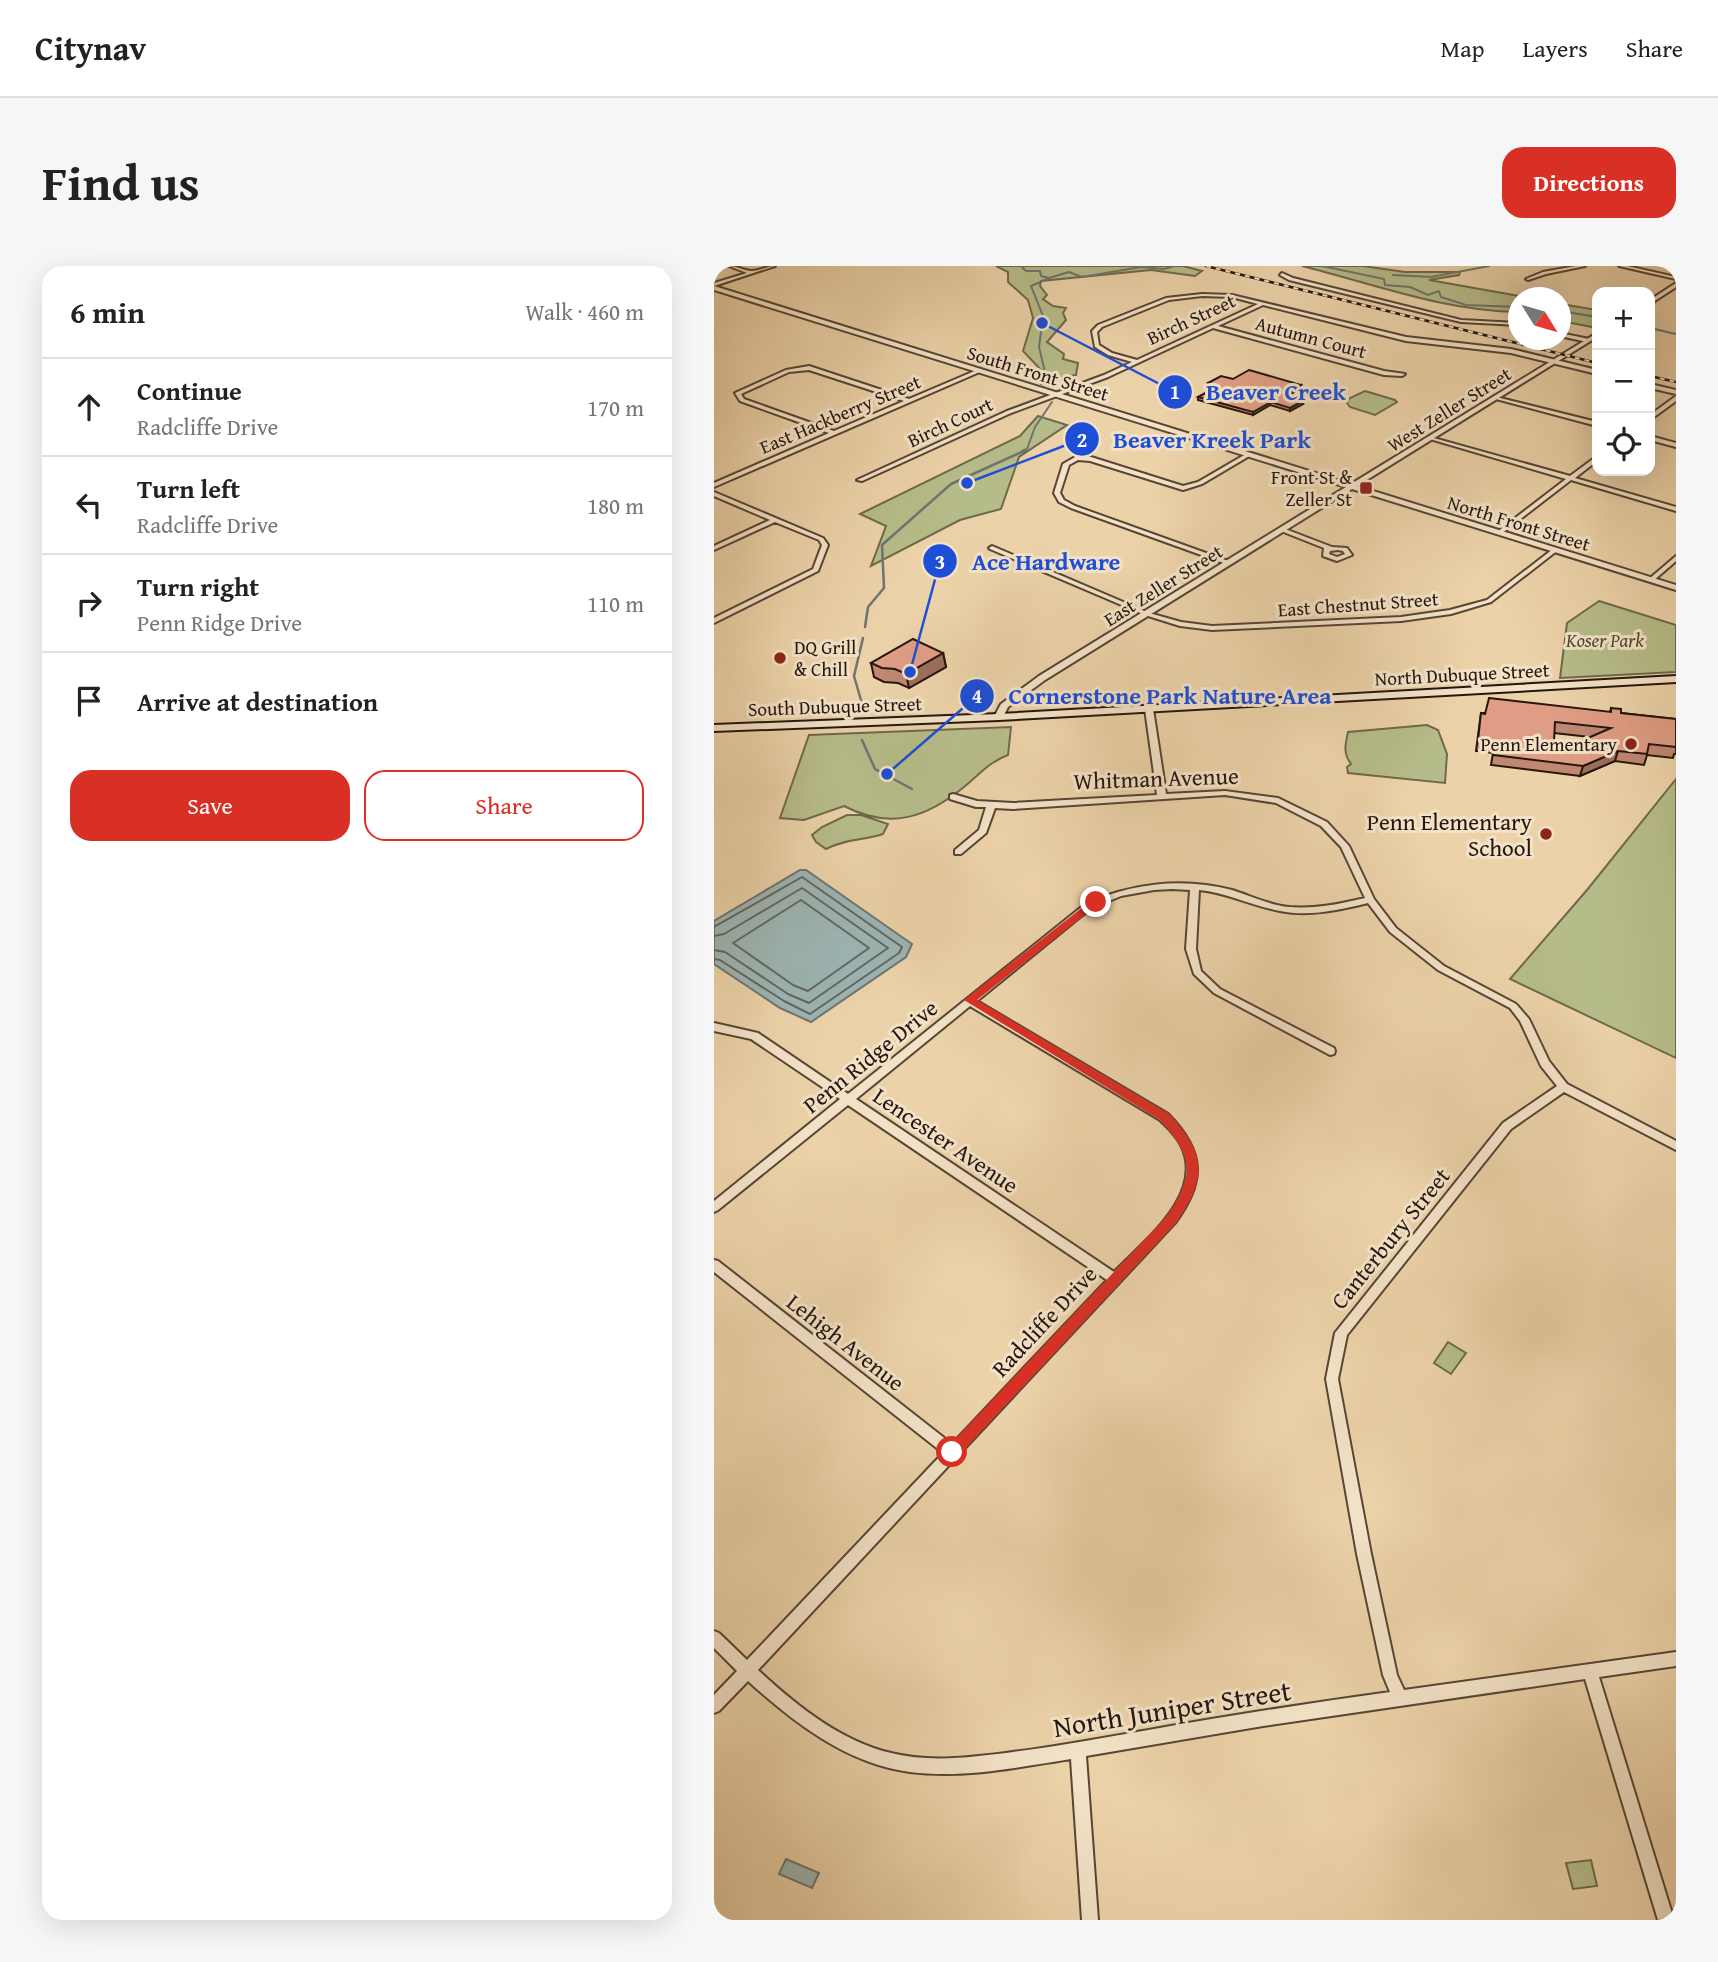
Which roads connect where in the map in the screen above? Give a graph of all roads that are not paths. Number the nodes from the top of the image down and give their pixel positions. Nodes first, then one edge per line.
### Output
1 (731, 266) edge
2 (773, 266) edge
3 (1583, 266) edge
4 (1621, 266) edge
5 (753, 273) junction
6 (1282, 274) dead end
7 (1676, 278) edge
8 (1528, 279) dead end
9 (1676, 285) edge
10 (714, 287) edge
11 (1655, 299) edge
12 (1263, 303) junction
13 (1508, 323) edge
14 (1212, 326) junction
15 (1571, 336) edge
16 (1592, 338) edge
17 (1587, 340) junction
18 (1135, 361) junction
19 (1554, 362) junction
20 (979, 371) junction
21 (1592, 371) edge
22 (1402, 374) dead end
23 (1655, 388) edge
24 (1054, 395) junction
25 (1676, 395) edge
26 (1498, 398) junction
27 (909, 401) junction
28 (1655, 414) edge
29 (1592, 423) edge
30 (834, 433) junction
31 (1432, 438) junction
32 (1655, 439) edge
33 (1676, 445) edge
34 (1248, 456) junction
35 (1592, 462) edge
36 (1571, 478) junction
37 (860, 480) dead end
38 (714, 485) edge
39 (1352, 488) junction
40 (714, 494) edge
41 (1676, 509) edge
42 (775, 520) junction
43 (1283, 530) junction
44 (1499, 533) junction
45 (714, 548) edge
46 (992, 548) dead end
47 (1330, 548) dead end
48 (1555, 550) junction
49 (1676, 558) edge
50 (1229, 563) junction
51 (1651, 580) junction
52 (1676, 588) edge
53 (1147, 614) junction
54 (714, 621) edge
55 (1676, 679) edge
56 (1149, 709) junction
57 (999, 717) junction
58 (714, 728) edge
59 (953, 797) dead end
60 (1162, 797) junction
61 (992, 806) junction
62 (958, 852) dead end
63 (1195, 888) junction
64 (1370, 900) junction
65 (969, 1000) junction
66 (714, 1027) edge
67 (1330, 1051) dead end
68 (1563, 1087) junction
69 (848, 1100) junction
70 (1676, 1146) edge
71 (714, 1207) edge
72 (714, 1265) edge
73 (1115, 1279) junction
74 (952, 1452) junction
75 (714, 1638) edge
76 (1676, 1659) edge
77 (748, 1671) junction
78 (1590, 1671) junction
79 (1400, 1699) junction
80 (714, 1706) edge
81 (1078, 1751) junction
82 (1090, 1920) edge
83 (1666, 1920) edge

1 - 5 street
2 - 5 street
3 - 8 street
4 - 7 street
5 - 10 street
6 - 13 street
9 - 11 street
10 - 20 street, South Front Street
12 - 14 street, Birch Street
12 - 18 street
12 - 19 street
14 - 18 street, Birch Street
14 - 22 street, Autumn Court
15 - 17 street
16 - 17 street, West Zeller Street
17 - 19 street, West Zeller Street
18 - 24 street, Birch Street
19 - 21 street
19 - 26 street, West Zeller Street
20 - 24 street, South Front Street
20 - 27 street, East Hackberry Street
23 - 25 street
24 - 34 street, South Front Street
24 - 37 street, Birch Court
25 - 28 street
26 - 29 street
26 - 31 street, West Zeller Street
27 - 30 street, East Hackberry Street
27 - 30 street
30 - 38 street, East Hackberry Street
31 - 36 street
31 - 39 street, West Zeller Street
32 - 33 street
34 - 39 street, South Front Street
34 - 50 street
35 - 36 street
36 - 41 street
36 - 44 street
39 - 43 street, East Zeller Street
39 - 44 street, North Front Street
40 - 42 street
42 - 45 street
42 - 54 street
43 - 47 street
43 - 50 street, East Zeller Street
44 - 48 street, North Front Street
46 - 53 street, East Chestnut Street
48 - 51 street, North Front Street
48 - 53 street, East Chestnut Street
49 - 51 street
50 - 53 street, East Zeller Street
51 - 52 street, North Front Street
53 - 57 street, East Zeller Street
55 - 56 main road, North Dubuque Street
56 - 57 main road, North Dubuque Street
56 - 60 street
57 - 58 main road, South Dubuque Street
59 - 61 street, Whitman Avenue
60 - 61 street, Whitman Avenue
60 - 64 street, Whitman Avenue
61 - 62 street
63 - 64 street, Penn Ridge Drive
63 - 65 street, Penn Ridge Drive
63 - 67 street
64 - 68 street, Whitman Avenue
65 - 69 street, Penn Ridge Drive
65 - 73 street, Radcliffe Drive
66 - 69 street, Lencester Avenue
68 - 70 street, Whitman Avenue
68 - 79 street, Canterbury Street
69 - 71 street, Penn Ridge Drive
69 - 73 street, Lencester Avenue
72 - 74 street, Lehigh Avenue
73 - 74 street, Radcliffe Drive
74 - 77 street, Radcliffe Drive
75 - 77 street, North Juniper Street
76 - 78 street, North Juniper Street
77 - 80 street, Radcliffe Drive
77 - 81 street, North Juniper Street
78 - 79 street, North Juniper Street
78 - 83 street
79 - 81 street, North Juniper Street
81 - 82 street

